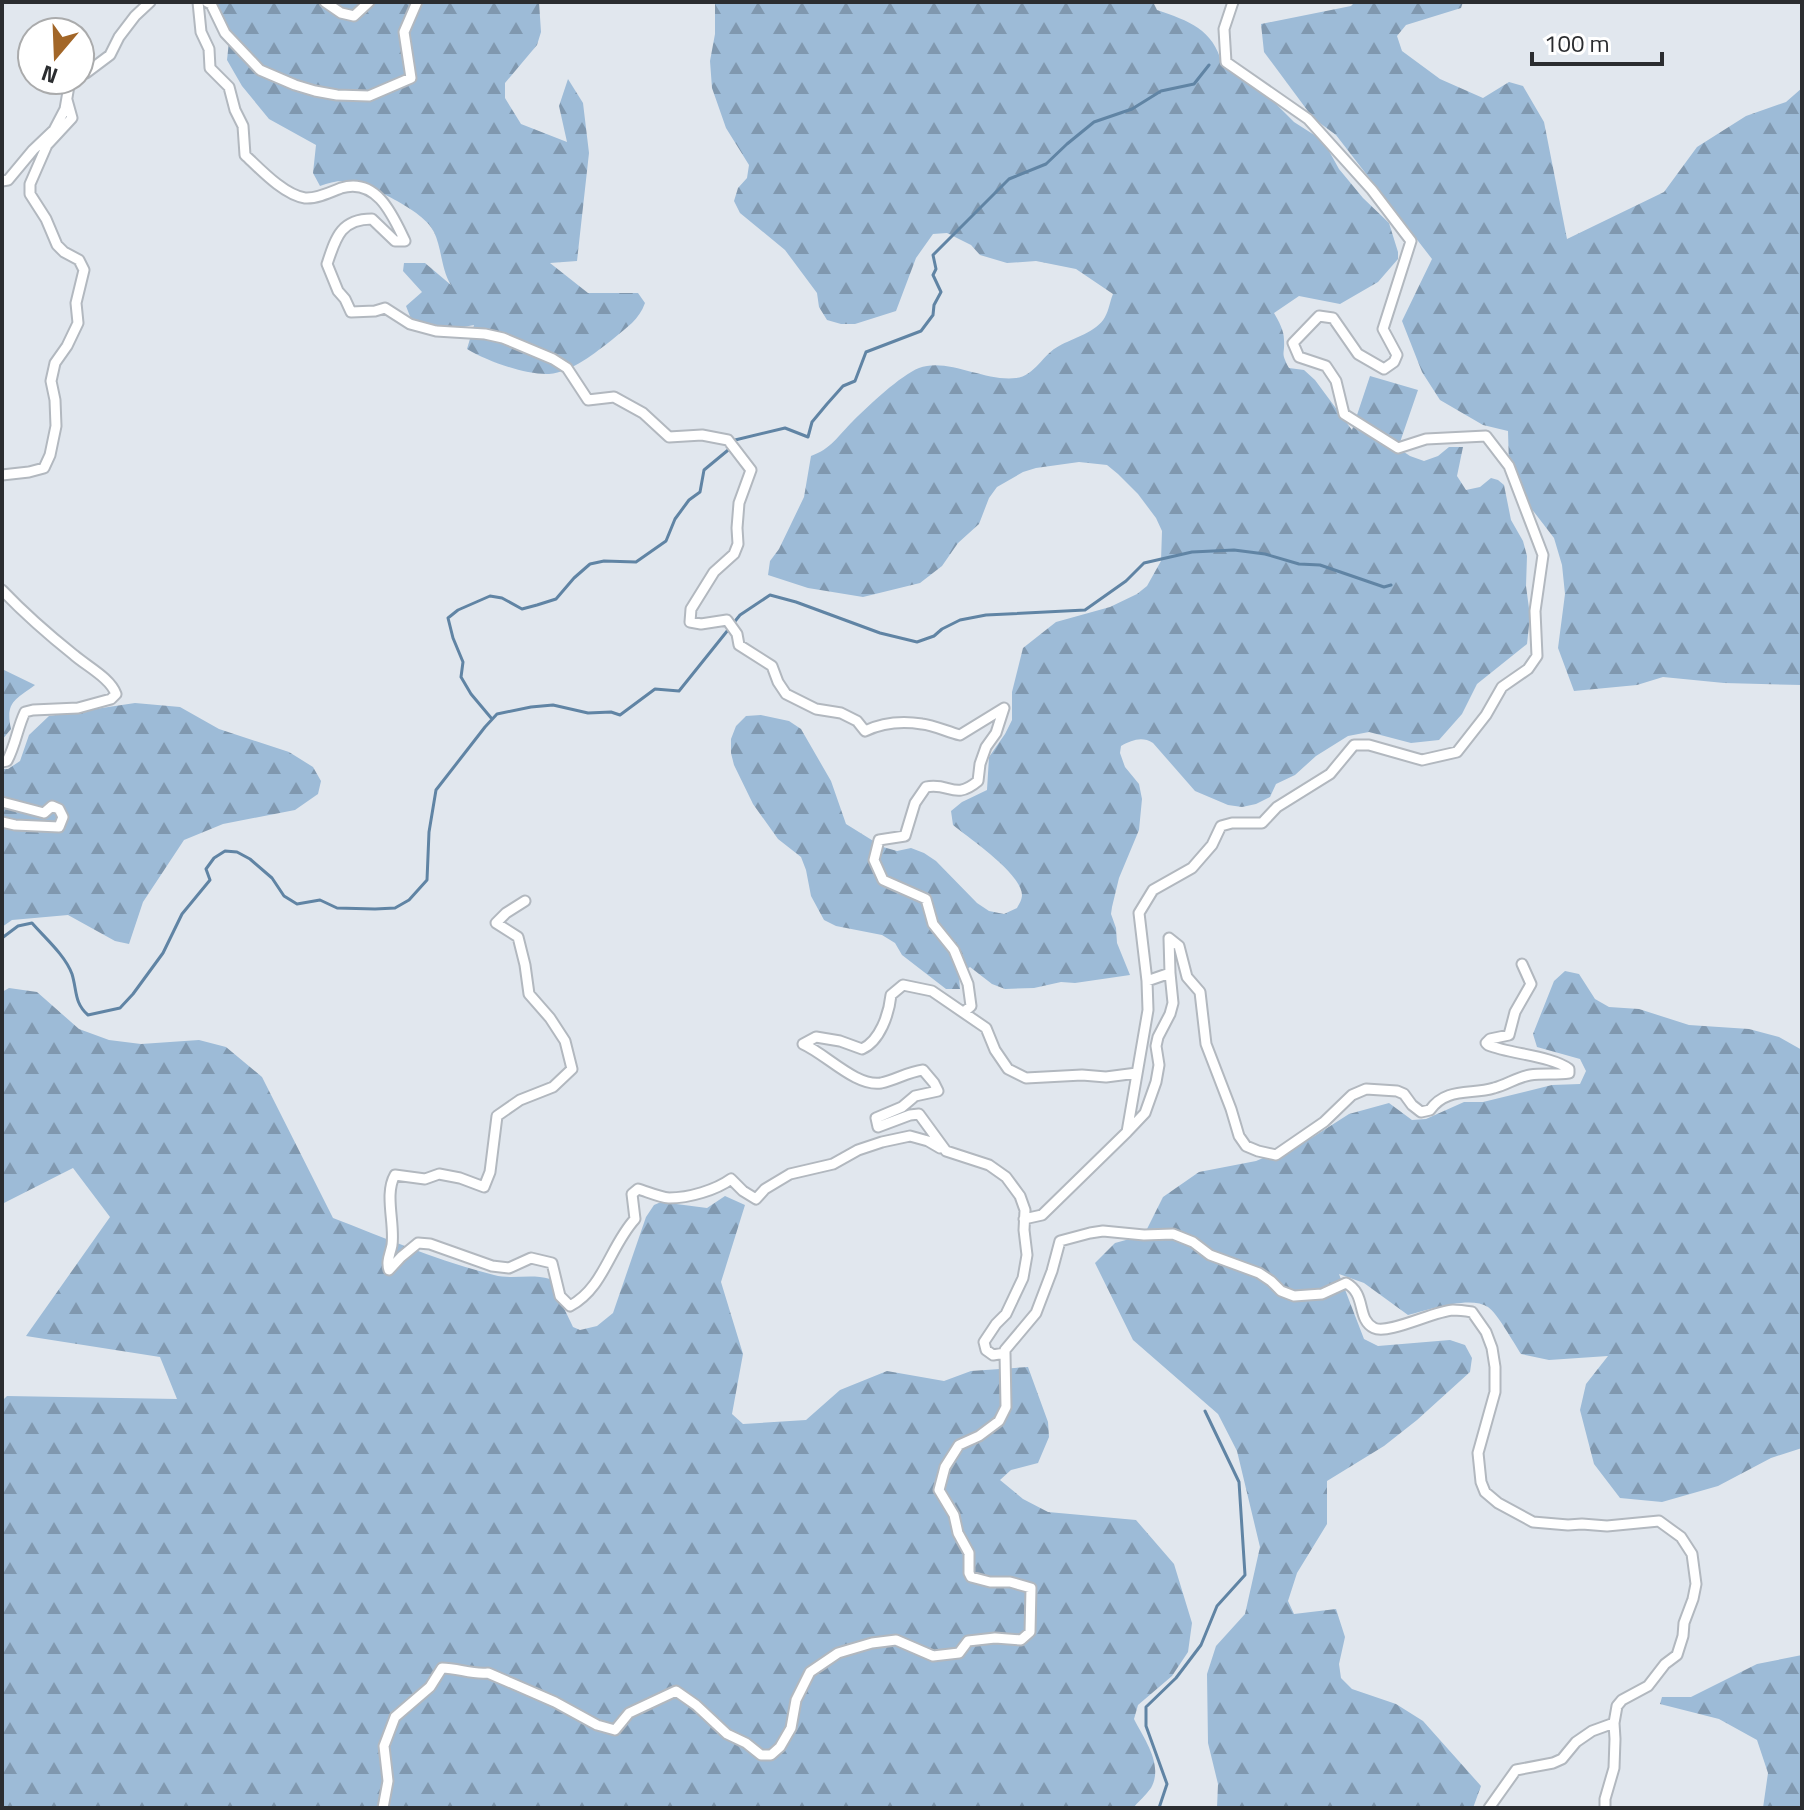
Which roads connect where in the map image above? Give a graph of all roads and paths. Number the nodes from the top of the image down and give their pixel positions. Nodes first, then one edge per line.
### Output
1 (150, 2) edge
2 (198, 2) edge
3 (207, 2) edge
4 (325, 2) edge
5 (369, 2) edge
6 (417, 2) edge
7 (1233, 2) edge
8 (96, 66) edge
9 (68, 96) edge
10 (67, 100) junction
11 (2, 181) edge
12 (2, 475) edge
13 (2, 590) edge
14 (2, 762) edge
15 (2, 802) edge
16 (2, 822) edge
17 (525, 901) dead end
18 (1522, 964) dead end
19 (1170, 973) junction
20 (1147, 981) junction
21 (964, 1012) junction
22 (1137, 1073) junction
23 (1127, 1132) junction
24 (946, 1151) junction
25 (1024, 1219) junction
26 (1005, 1353) junction
27 (1614, 1723) junction
28 (383, 1808) edge
29 (1489, 1808) edge
30 (1605, 1808) edge

1 - 8 street
2 - 21 street
3 - 6 street
4 - 5 street
7 - 20 street
9 - 10 street
10 - 11 street
10 - 12 street
13 - 14 street
15 - 16 street
17 - 24 street
18 - 19 street
19 - 20 street
19 - 23 street
20 - 22 street
21 - 22 street
21 - 24 street
22 - 23 street
23 - 25 street
24 - 25 street
25 - 26 street
26 - 27 street
26 - 28 street
27 - 29 street
27 - 30 street

